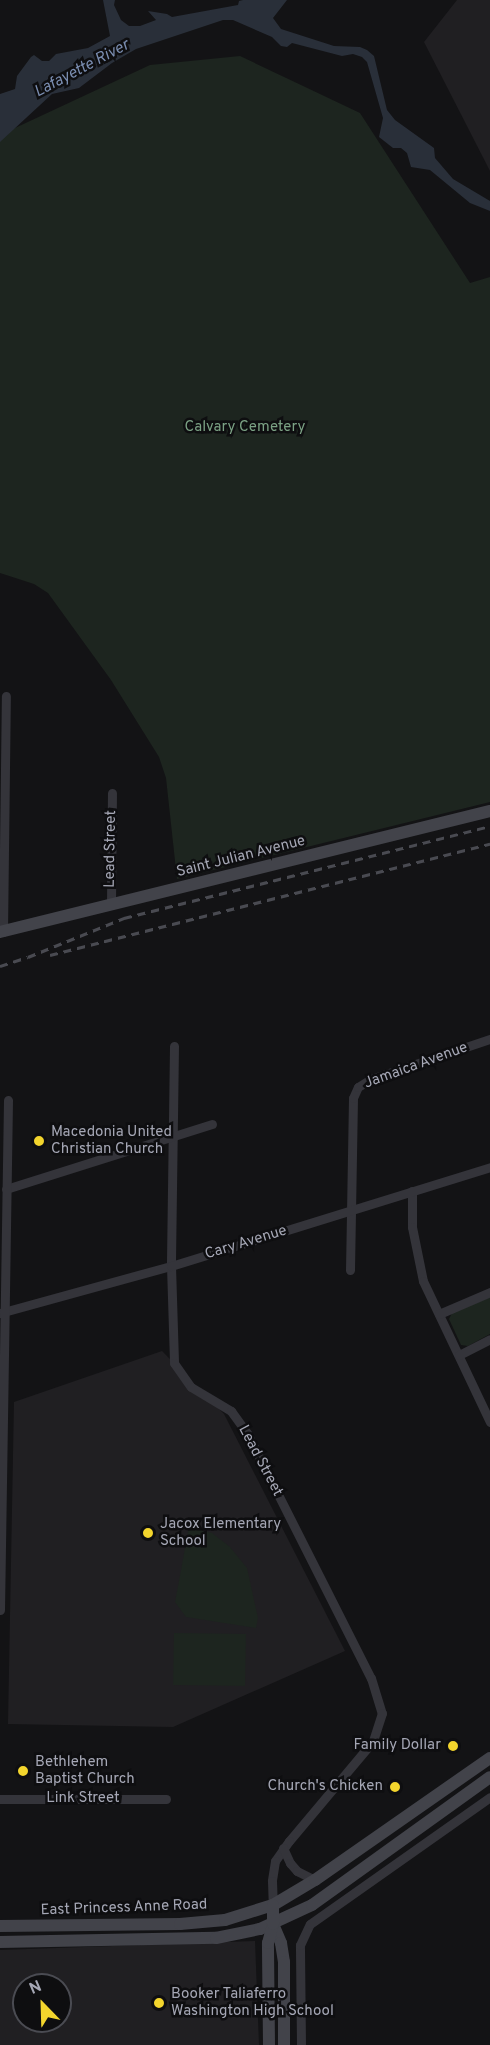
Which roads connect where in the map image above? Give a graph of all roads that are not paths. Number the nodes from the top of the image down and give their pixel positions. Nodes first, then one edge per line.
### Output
1 (6, 696) dead end
2 (2, 750) edge
3 (112, 793) dead end
4 (490, 811) edge
5 (111, 905) junction
6 (2, 932) edge
7 (490, 1040) edge
8 (174, 1046) dead end
9 (8, 1100) dead end
10 (212, 1124) dead end
11 (174, 1136) junction
12 (490, 1167) edge
13 (6, 1189) junction
14 (412, 1191) junction
15 (351, 1210) junction
16 (171, 1266) junction
17 (350, 1270) dead end
18 (490, 1292) edge
19 (2, 1313) edge
20 (439, 1314) junction
21 (490, 1339) edge
22 (459, 1355) junction
23 (490, 1419) edge
24 (0, 1610) edge
25 (490, 1758) edge
26 (490, 1777) edge
27 (490, 1797) edge
28 (0, 1799) edge
29 (166, 1799) dead end
30 (283, 1848) junction
31 (315, 1880) junction
32 (273, 1905) junction
33 (273, 1924) junction
34 (0, 1926) edge
35 (0, 1942) edge
36 (269, 2045) edge
37 (284, 2045) edge
38 (301, 2045) edge

1 - 2 street
2 - 6 street
3 - 5 street, Lead Street
4 - 5 main road, Saint Julian Avenue
5 - 6 main road, Saint Julian Avenue
7 - 15 street, Jamaica Avenue
8 - 11 street, Lead Street
9 - 13 street
10 - 11 street
11 - 13 street
11 - 16 street, Lead Street
12 - 14 street, Cary Avenue
13 - 19 street
14 - 15 street, Cary Avenue
14 - 20 street
15 - 16 street, Cary Avenue
15 - 17 street
16 - 19 street, Cary Avenue
16 - 30 street, Lead Street
18 - 20 street
19 - 24 street
20 - 22 street
21 - 22 street
22 - 23 street
25 - 31 main road, East Princess Anne Road
26 - 33 main road, East Princess Anne Road
27 - 38 street
28 - 29 street, Link Street
30 - 31 street
30 - 32 street, Lead Street
31 - 32 main road, East Princess Anne Road
32 - 33 main road
32 - 34 main road, East Princess Anne Road
33 - 35 main road, East Princess Anne Road
33 - 36 main road
33 - 37 main road

